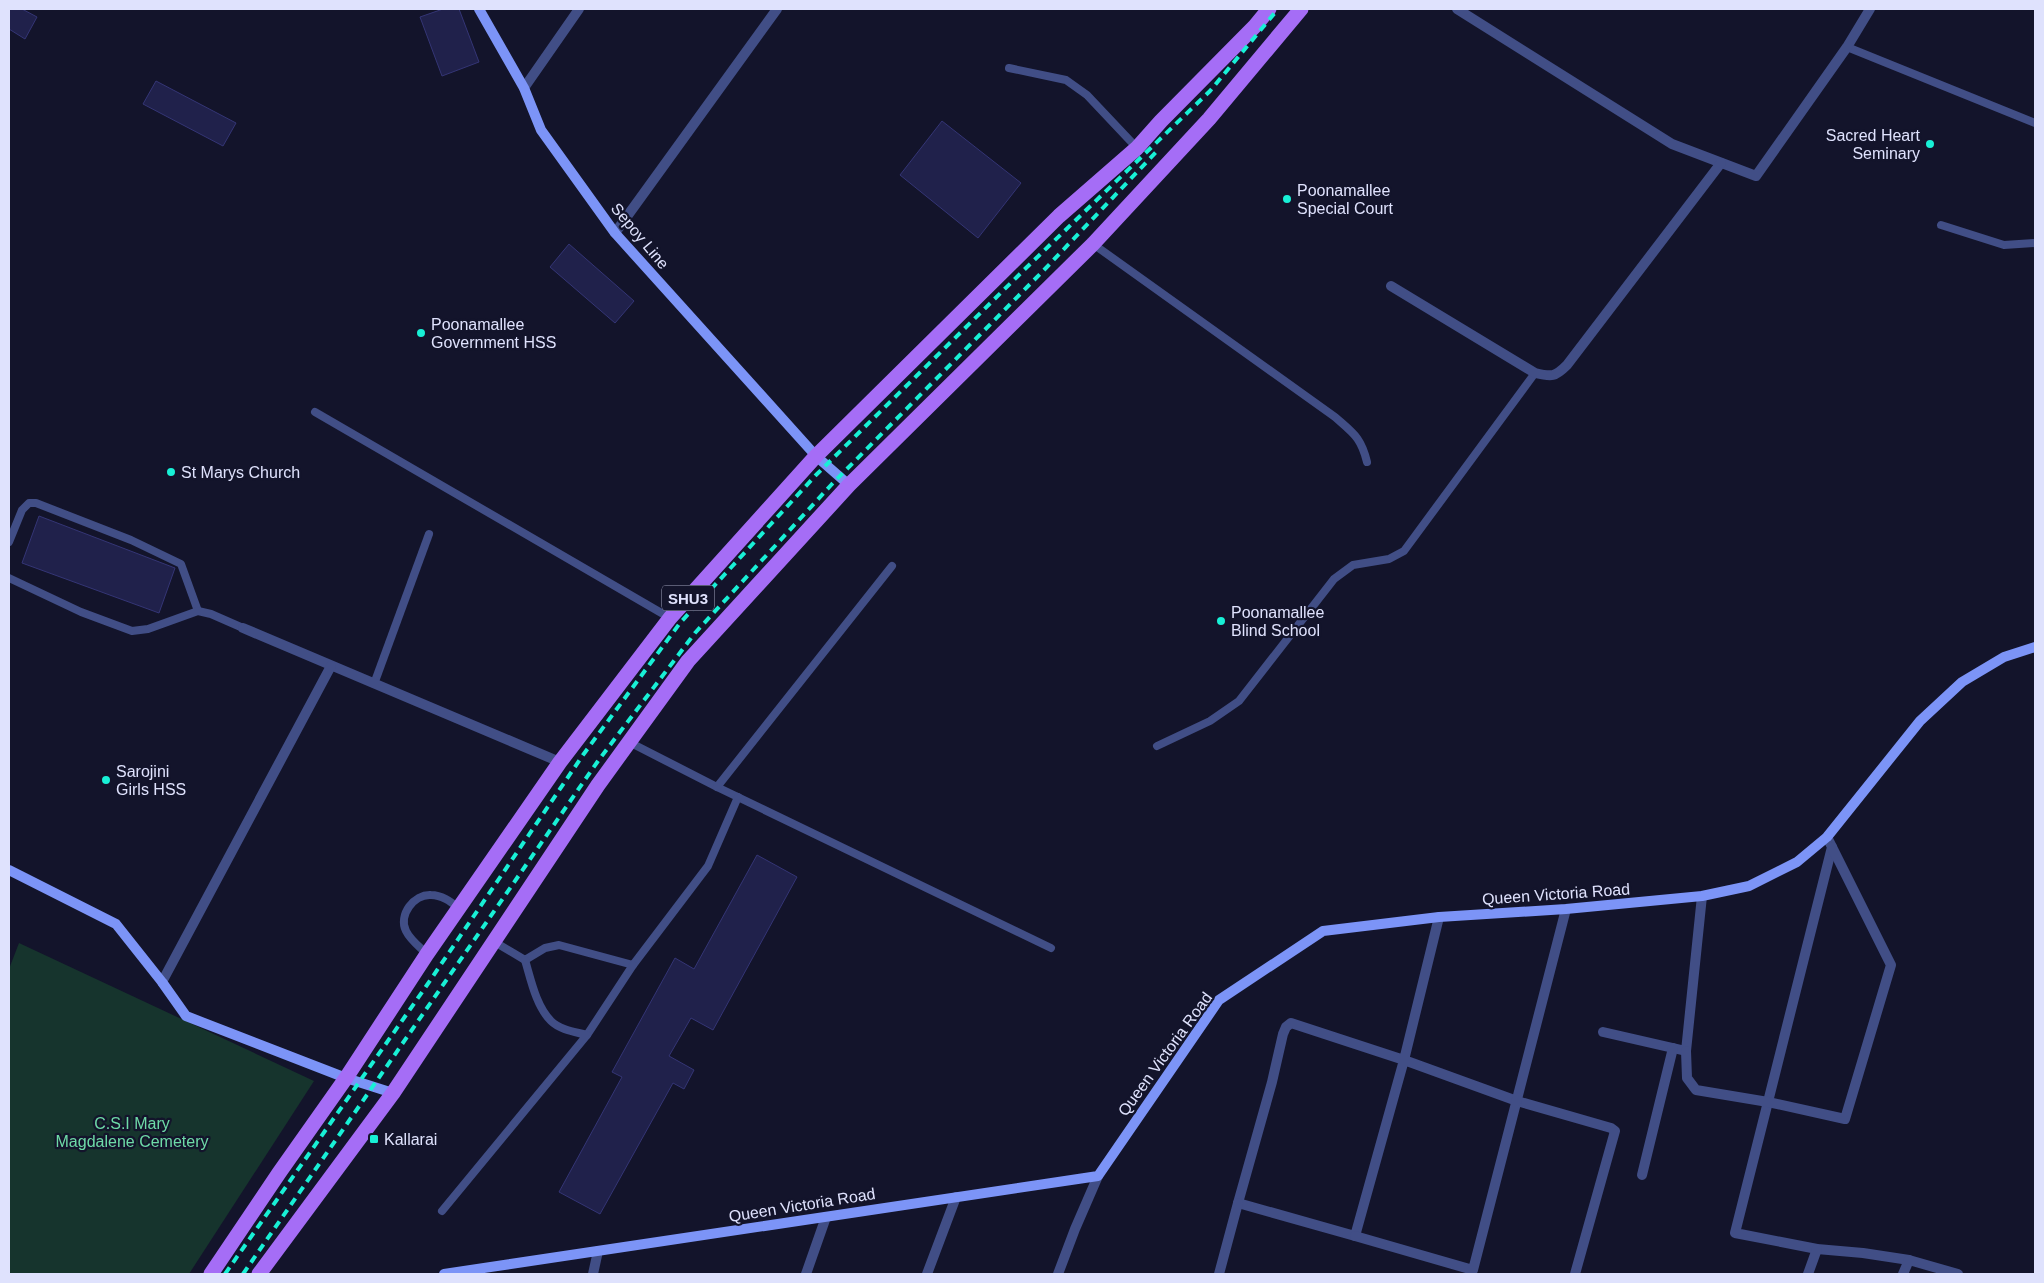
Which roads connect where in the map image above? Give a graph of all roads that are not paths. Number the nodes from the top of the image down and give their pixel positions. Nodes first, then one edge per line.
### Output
1 (479, 9) edge
2 (579, 9) edge
3 (778, 9) edge
4 (1269, 9) edge
5 (1301, 9) edge
6 (1456, 9) edge
7 (1870, 9) edge
8 (1847, 47) junction
9 (1009, 68) dead end
10 (524, 88) junction
11 (2035, 123) edge
12 (1137, 148) junction
13 (1721, 163) junction
14 (1941, 225) dead end
15 (615, 233) junction
16 (2035, 243) edge
17 (1093, 244) junction
18 (1391, 286) dead end
19 (1535, 373) junction
20 (315, 412) dead end
21 (816, 456) junction
22 (1367, 462) dead end
23 (849, 485) junction
24 (429, 534) dead end
25 (9, 542) edge
26 (892, 566) dead end
27 (9, 578) edge
28 (198, 611) junction
29 (670, 618) junction
30 (243, 628) joint
31 (2035, 647) edge
32 (331, 666) junction
33 (374, 684) junction
34 (629, 742) junction
35 (1157, 746) dead end
36 (560, 762) junction
37 (717, 787) junction
38 (738, 797) junction
39 (1827, 837) junction
40 (1832, 847) junction
41 (9, 870) edge
42 (1702, 896) junction
43 (460, 908) junction
44 (1566, 909) junction
45 (1439, 917) junction
46 (493, 941) junction
47 (1051, 948) dead end
48 (427, 954) junction
49 (525, 960) junction
50 (634, 966) junction
51 (162, 982) junction
52 (1603, 1032) dead end
53 (587, 1035) junction
54 (1673, 1048) junction
55 (1686, 1051) junction
56 (1404, 1060) junction
57 (346, 1078) junction
58 (393, 1093) junction
59 (1517, 1101) junction
60 (1768, 1102) junction
61 (1642, 1175) dead end
62 (1098, 1176) junction
63 (956, 1197) junction
64 (1238, 1202) junction
65 (442, 1211) dead end
66 (826, 1217) junction
67 (1355, 1236) junction
68 (1817, 1249) junction
69 (598, 1251) junction
70 (1909, 1260) junction
71 (1475, 1272) edge
72 (211, 1274) edge
73 (259, 1274) edge
74 (444, 1274) edge
75 (593, 1274) edge
76 (806, 1274) edge
77 (927, 1274) edge
78 (1058, 1274) edge
79 (1219, 1274) edge
80 (1575, 1274) edge
81 (1808, 1274) edge
82 (1903, 1274) edge
83 (1958, 1274) edge

1 - 10 street, Sepoy Line
2 - 10 street
3 - 15 street
4 - 12 main road, SHU3
5 - 17 main road, SHU3
6 - 13 street
7 - 8 street
8 - 11 lane
8 - 13 street
9 - 12 lane
10 - 15 street, Sepoy Line
12 - 21 main road, SHU3
13 - 19 street
14 - 16 lane
15 - 21 street, Sepoy Line
17 - 22 lane
17 - 23 main road, SHU3
18 - 19 street
19 - 35 lane
20 - 29 lane
21 - 23 street, Sepoy Line
21 - 29 main road, SHU3
23 - 34 main road, SHU3
24 - 33 lane
25 - 28 lane
26 - 37 lane
27 - 28 lane
28 - 30 lane
29 - 36 main road, SHU3
30 - 32 street
31 - 39 street, Queen Victoria Road
32 - 33 street
32 - 51 street
33 - 36 street
34 - 37 lane
34 - 46 main road, SHU3
36 - 43 main road, SHU3
37 - 38 lane
38 - 47 lane
38 - 50 lane
39 - 40 street
39 - 42 street, Queen Victoria Road
40 - 60 street
40 - 60 street
41 - 51 street
42 - 44 street, Queen Victoria Road
42 - 55 street
43 - 48 main road, SHU3
43 - 48 lane
44 - 45 street, Queen Victoria Road
44 - 59 street
45 - 56 street
45 - 62 street, Queen Victoria Road
46 - 49 lane
46 - 58 main road, SHU3
48 - 57 main road, SHU3
49 - 50 lane
49 - 53 lane
50 - 53 lane
51 - 57 street
52 - 54 street
53 - 65 lane
54 - 55 street
54 - 61 street
55 - 60 street
56 - 59 street
56 - 64 street
56 - 67 street
57 - 58 street
57 - 72 main road, SHU3
58 - 73 main road, SHU3
59 - 71 street
59 - 80 street
60 - 68 street
62 - 63 street, Queen Victoria Road
62 - 78 street
63 - 66 street, Queen Victoria Road
63 - 77 street
64 - 67 street
64 - 79 street
66 - 69 street, Queen Victoria Road
66 - 76 street
67 - 71 street
68 - 70 street
68 - 81 street
69 - 74 street, Queen Victoria Road
69 - 75 street
70 - 82 street
70 - 83 street

